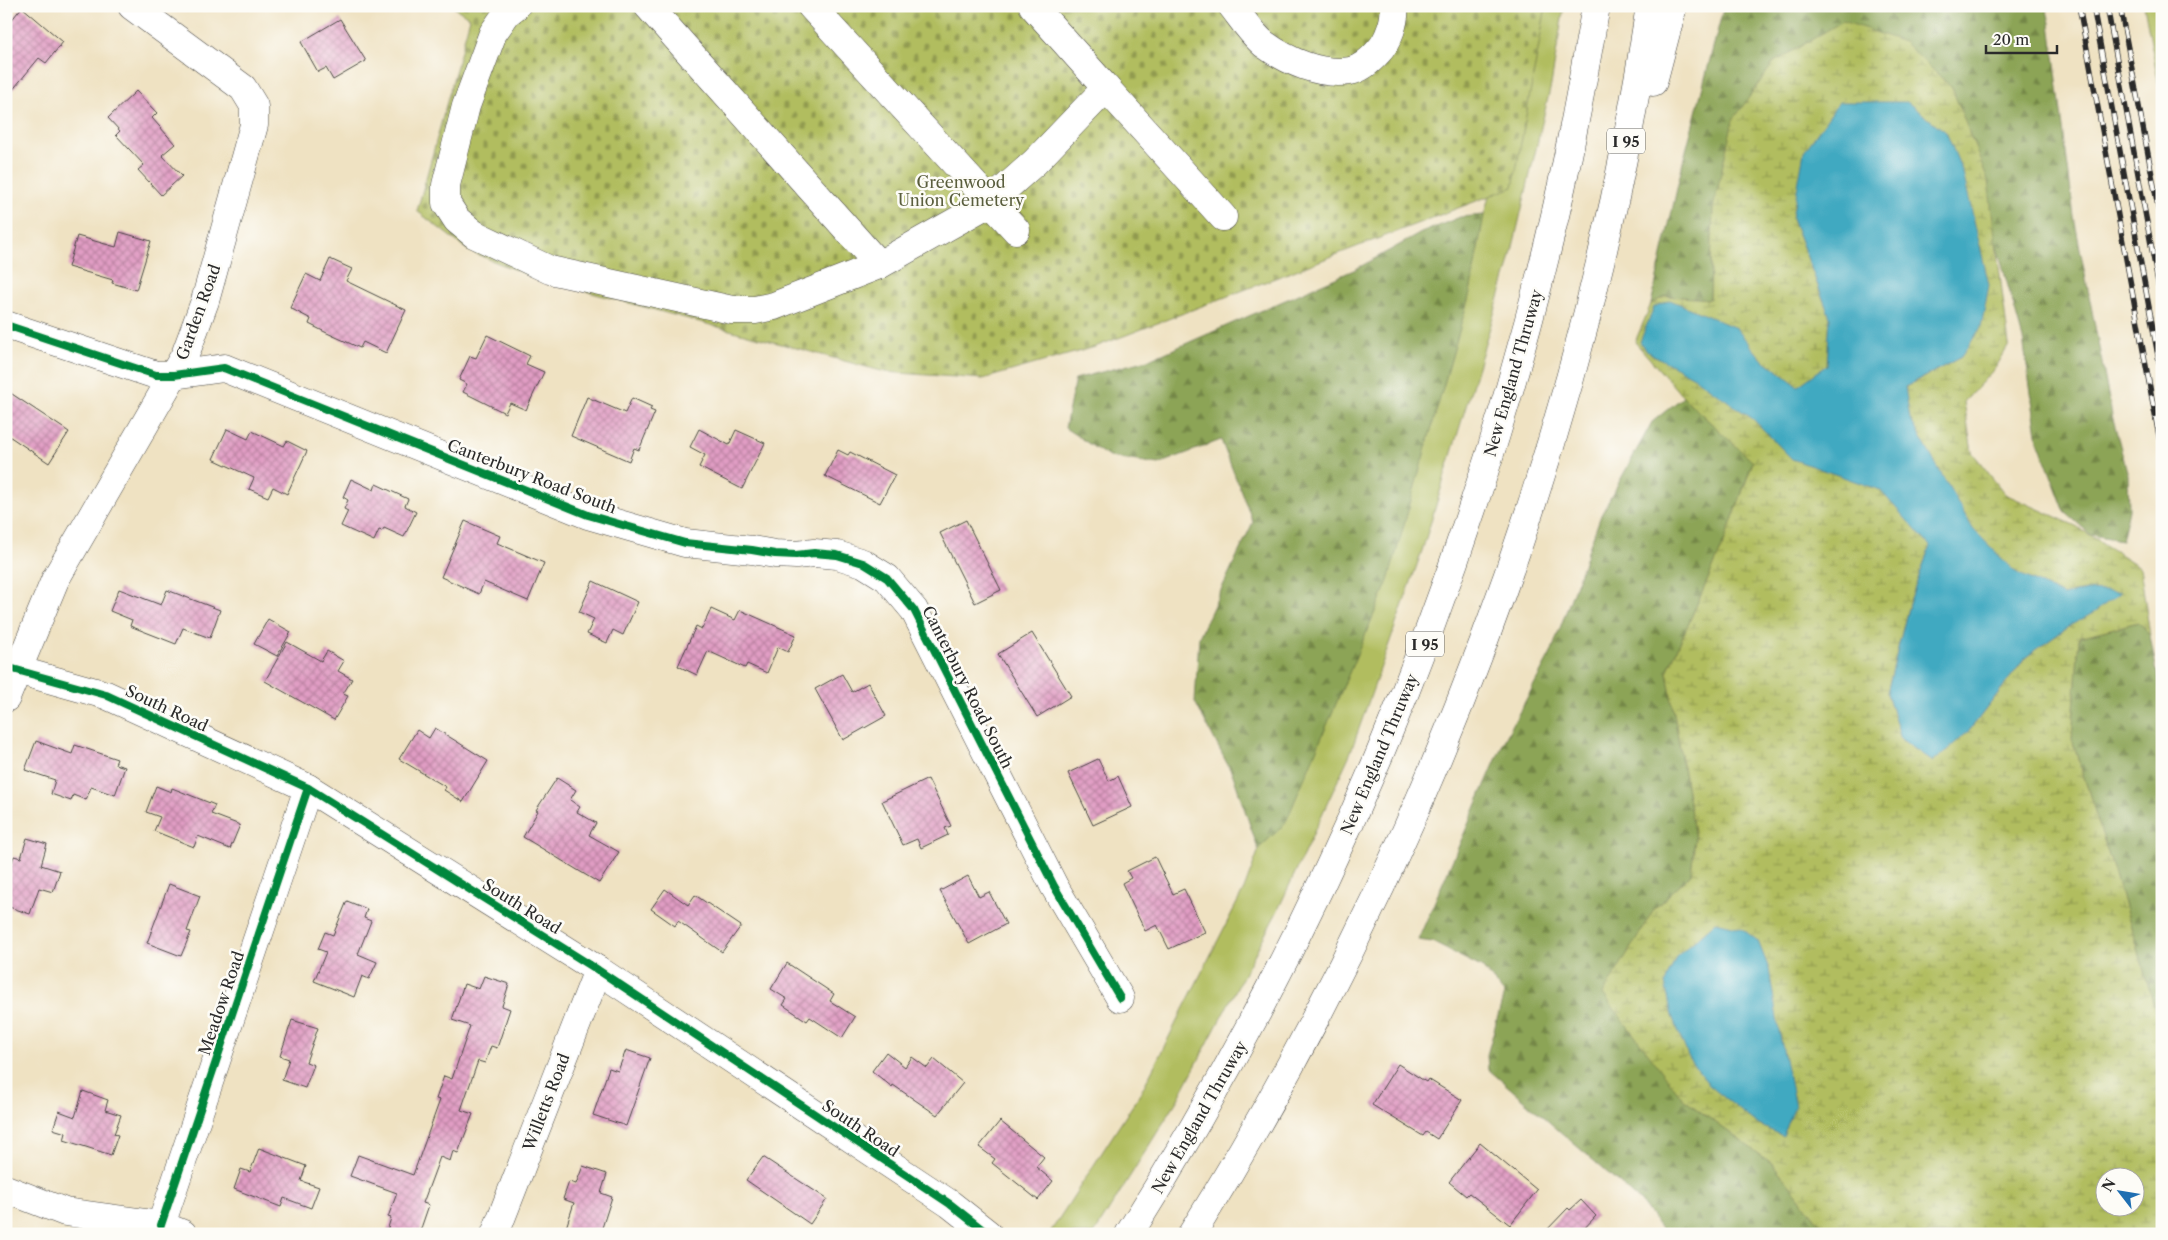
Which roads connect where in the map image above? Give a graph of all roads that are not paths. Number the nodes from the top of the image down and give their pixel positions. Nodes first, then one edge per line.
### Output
1 (132, 6) edge
2 (516, 6) edge
3 (648, 6) edge
4 (811, 6) edge
5 (1033, 6) edge
6 (1232, 6) edge
7 (1394, 6) edge
8 (1596, 6) edge
9 (1650, 6) edge
10 (1673, 6) edge
11 (1106, 88) junction
12 (988, 202) junction
13 (1223, 218) dead end
14 (1016, 230) dead end
15 (879, 266) junction
16 (1596, 276) junction
17 (6, 324) edge
18 (174, 375) junction
19 (12, 669) edge
20 (6, 698) edge
21 (308, 788) junction
22 (598, 970) junction
23 (1120, 998) dead end
24 (6, 1189) edge
25 (172, 1230) edge
26 (495, 1234) edge
27 (988, 1234) edge
28 (1129, 1234) edge
29 (1192, 1234) edge

1 - 18 main road, Garden Road
2 - 15 main road
3 - 15 main road
4 - 12 main road
5 - 11 main road
6 - 7 main road
8 - 28 main road, New England Thruway / I 95
9 - 16 main road, I 95
10 - 16 main road
11 - 12 main road
11 - 13 main road
12 - 14 main road
12 - 15 main road
16 - 29 main road, I 95
17 - 18 main road, Canterbury Road South
18 - 19 main road, Garden Road
18 - 23 main road, Canterbury Road South
19 - 20 main road, Garden Road
19 - 21 main road, South Road
21 - 22 main road, South Road
21 - 25 main road, Meadow Road
22 - 26 main road, Willetts Road
22 - 27 main road, South Road
24 - 25 main road

